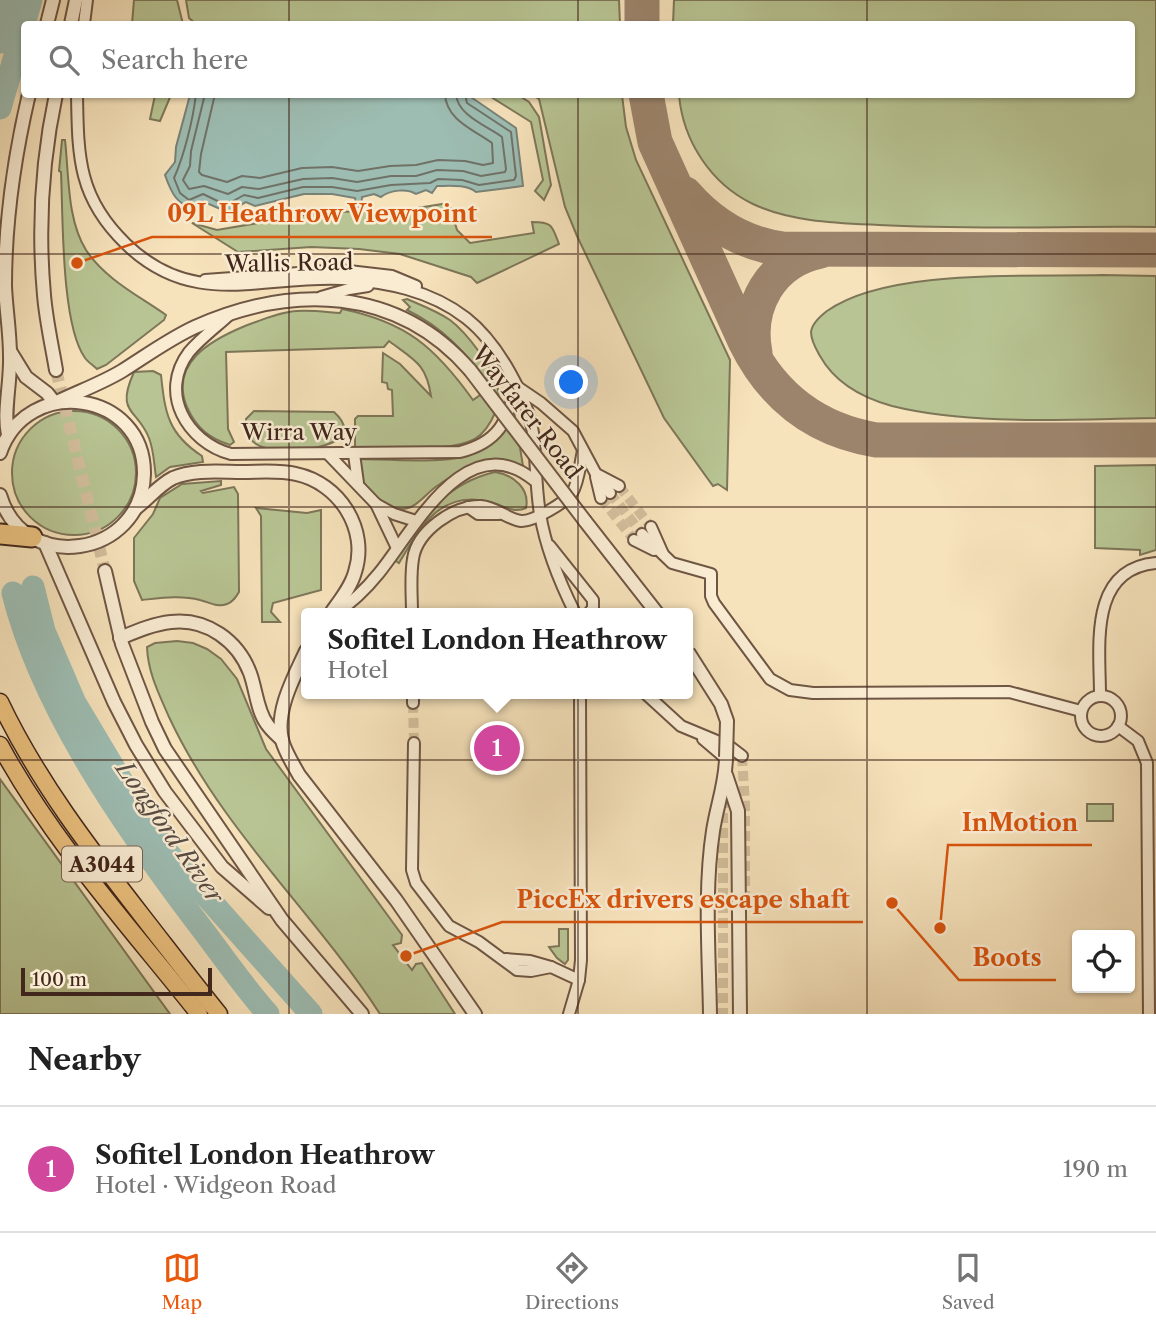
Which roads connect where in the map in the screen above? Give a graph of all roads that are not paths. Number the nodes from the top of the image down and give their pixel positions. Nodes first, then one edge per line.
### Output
1 (53, 0) edge
2 (76, 0) edge
3 (87, 0) edge
4 (48, 21) edge
5 (72, 21) edge
6 (84, 21) edge
7 (28, 98) edge
8 (55, 98) edge
9 (77, 98) edge
10 (192, 282) junction
11 (381, 285) junction
12 (423, 293) junction
13 (321, 298) junction
14 (230, 314) junction
15 (10, 351) junction
16 (56, 370) tunnel mouth
17 (516, 386) junction
18 (57, 402) junction
19 (8, 435) junction
20 (583, 451) junction
21 (0, 453) edge
22 (328, 454) junction
23 (354, 454) junction
24 (596, 474) junction
25 (536, 481) junction
26 (358, 483) junction
27 (0, 495) edge
28 (376, 504) junction
29 (136, 508) junction
30 (541, 515) junction
31 (416, 521) junction
32 (0, 534) edge
33 (642, 534) tunnel mouth
34 (39, 540) junction
35 (546, 541) junction
36 (397, 548) junction
37 (1156, 563) edge
38 (105, 571) tunnel mouth
39 (337, 608) edge
40 (342, 608) edge
41 (412, 608) edge
42 (573, 608) edge
43 (593, 608) edge
44 (653, 608) edge
45 (120, 638) junction
46 (693, 661) edge
47 (301, 662) edge
48 (1100, 695) junction
49 (580, 699) edge
50 (651, 699) edge
51 (0, 702) edge
52 (1081, 711) junction
53 (1118, 726) junction
54 (699, 734) junction
55 (282, 740) junction
56 (414, 743) tunnel mouth
57 (0, 745) edge
58 (724, 757) junction
59 (743, 757) dead end
60 (726, 775) junction
61 (282, 920) junction
62 (579, 980) junction
63 (475, 1013) edge
64 (199, 1014) edge
65 (219, 1014) edge
66 (362, 1014) edge
67 (569, 1014) edge
68 (710, 1014) edge
69 (740, 1014) edge
70 (1149, 1014) edge

1 - 4 street
2 - 5 street
3 - 6 street
7 - 15 street
8 - 16 street
9 - 10 street, Wallis Road
10 - 11 street, Wallis Road
10 - 12 street
11 - 12 street, Wallis Road
11 - 13 street, Wayfarer Road
12 - 17 street, Wallis Road
13 - 14 street, Wayfarer Road
13 - 44 street, Wayfarer Road, bridge
14 - 18 street, Wayfarer Road
14 - 22 street, Wirra Way
15 - 18 street
15 - 19 street
17 - 20 street
17 - 23 street, Wirra Way
17 - 25 street, Wallis Road
18 - 19 street, Wayfarer Road
18 - 29 street
19 - 21 street
20 - 24 street
20 - 30 street
22 - 23 street, Wirra Way
22 - 26 street
23 - 26 street
24 - 24 street
25 - 30 street, Wallis Road
25 - 31 street
26 - 28 street
27 - 34 street
28 - 31 street
28 - 36 street
29 - 34 street
29 - 39 street
30 - 35 street, Wallis Road
30 - 41 street
31 - 36 street
32 - 34 highway
33 - 52 street
34 - 61 street
35 - 42 street, Wallis Road
35 - 43 street
36 - 40 street
37 - 48 street
38 - 45 street
45 - 55 street
45 - 61 street
46 - 58 street, bridge
47 - 55 street
48 - 52 street
48 - 53 street
49 - 62 street
50 - 54 street
51 - 65 main road, A3044
52 - 53 street
53 - 70 street
54 - 58 street
54 - 59 street
55 - 63 street
56 - 62 street
57 - 64 main road, A3044
58 - 60 street
60 - 68 street
60 - 69 street
61 - 66 street
62 - 67 street

